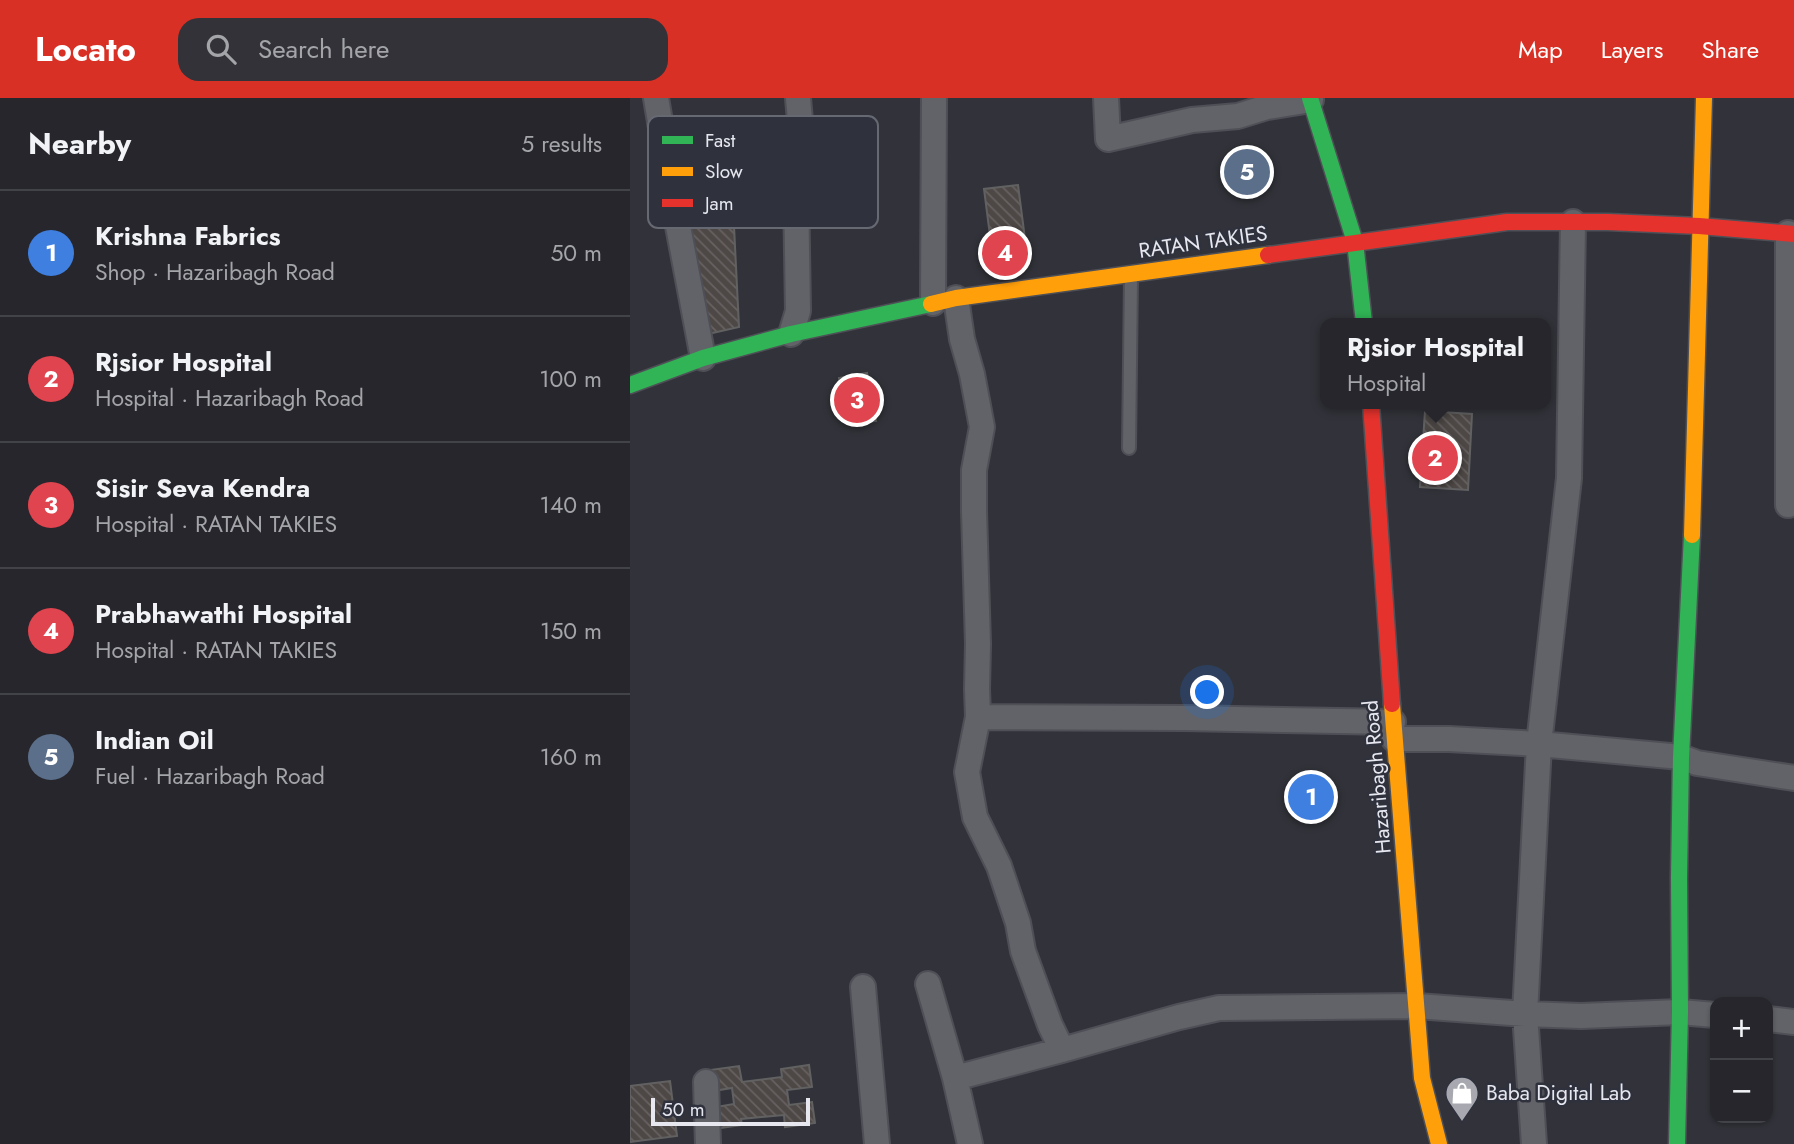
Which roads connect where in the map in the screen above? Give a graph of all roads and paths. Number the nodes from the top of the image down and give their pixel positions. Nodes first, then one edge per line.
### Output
1 (658, 98) edge
2 (798, 98) edge
3 (933, 98) edge
4 (1106, 98) edge
5 (1704, 98) edge
6 (1310, 99) edge
7 (661, 116) edge
8 (800, 116) edge
9 (1573, 222) junction
10 (1699, 226) junction
11 (678, 228) edge
12 (797, 228) edge
13 (1791, 233) edge
14 (1354, 242) junction
15 (1131, 273) junction
16 (945, 300) junction
17 (1363, 318) edge
18 (791, 334) junction
19 (703, 358) junction
20 (630, 385) edge
21 (1371, 409) edge
22 (1129, 448) dead end
23 (1788, 505) dead end
24 (978, 717) junction
25 (1393, 730) junction
26 (1539, 744) junction
27 (1681, 757) junction
28 (1794, 778) edge
29 (928, 984) dead end
30 (863, 986) dead end
31 (1418, 1006) junction
32 (1680, 1012) junction
33 (1525, 1014) junction
34 (1710, 1015) edge
35 (1773, 1019) edge
36 (1794, 1021) edge
37 (1062, 1050) junction
38 (955, 1078) junction
39 (706, 1082) dead end
40 (708, 1144) edge
41 (877, 1144) edge
42 (970, 1144) edge
43 (1439, 1144) edge
44 (1534, 1144) edge
45 (1677, 1144) edge

1 - 7 street
2 - 8 street
3 - 16 street
4 - 6 street
5 - 10 street
6 - 14 street
9 - 10 street, RATAN TAKIES
9 - 14 street, RATAN TAKIES
9 - 26 street
10 - 13 street, RATAN TAKIES
10 - 27 street
11 - 19 street
12 - 18 street
13 - 23 street
14 - 15 street, RATAN TAKIES
14 - 17 street
15 - 16 street, RATAN TAKIES
15 - 22 lane
16 - 18 street, RATAN TAKIES
16 - 24 street
18 - 19 street, RATAN TAKIES
19 - 20 street, RATAN TAKIES
21 - 25 street, Hazaribagh Road
24 - 25 street
24 - 37 street
25 - 26 street
25 - 31 street, Hazaribagh Road
26 - 27 street
26 - 33 street
27 - 28 street
27 - 32 street
29 - 38 street
30 - 41 street
31 - 33 street
31 - 37 street
31 - 43 street, Hazaribagh Road
32 - 33 street
32 - 34 street
32 - 45 street
33 - 44 street
35 - 36 street
37 - 38 street
38 - 42 street
39 - 40 street

